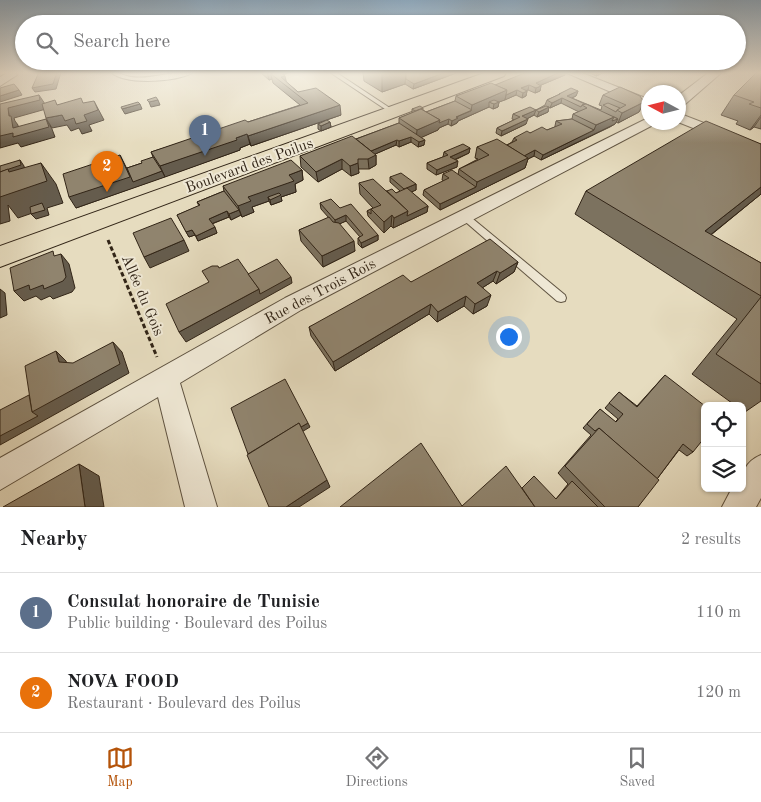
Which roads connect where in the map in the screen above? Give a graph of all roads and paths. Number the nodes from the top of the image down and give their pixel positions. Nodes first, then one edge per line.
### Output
1 (370, 97) edge
2 (433, 97) edge
3 (393, 112) junction
4 (686, 120) edge
5 (641, 126) edge
6 (761, 150) edge
7 (464, 216) junction
8 (100, 220) junction
9 (0, 257) edge
10 (560, 298) dead end
11 (166, 378) junction
12 (761, 470) edge
13 (0, 475) edge
14 (201, 507) edge
15 (738, 507) edge

1 - 3 lane
2 - 3 main road, Boulevard des Poilus
3 - 8 main road, Boulevard des Poilus
4 - 6 street
5 - 7 street, Rue des Trois Rois
7 - 10 lane
7 - 11 street, Rue des Trois Rois
8 - 9 main road, Boulevard des Poilus
8 - 11 path, Allée du Gois
11 - 13 street, Rue des Trois Rois
11 - 14 street
12 - 15 street

